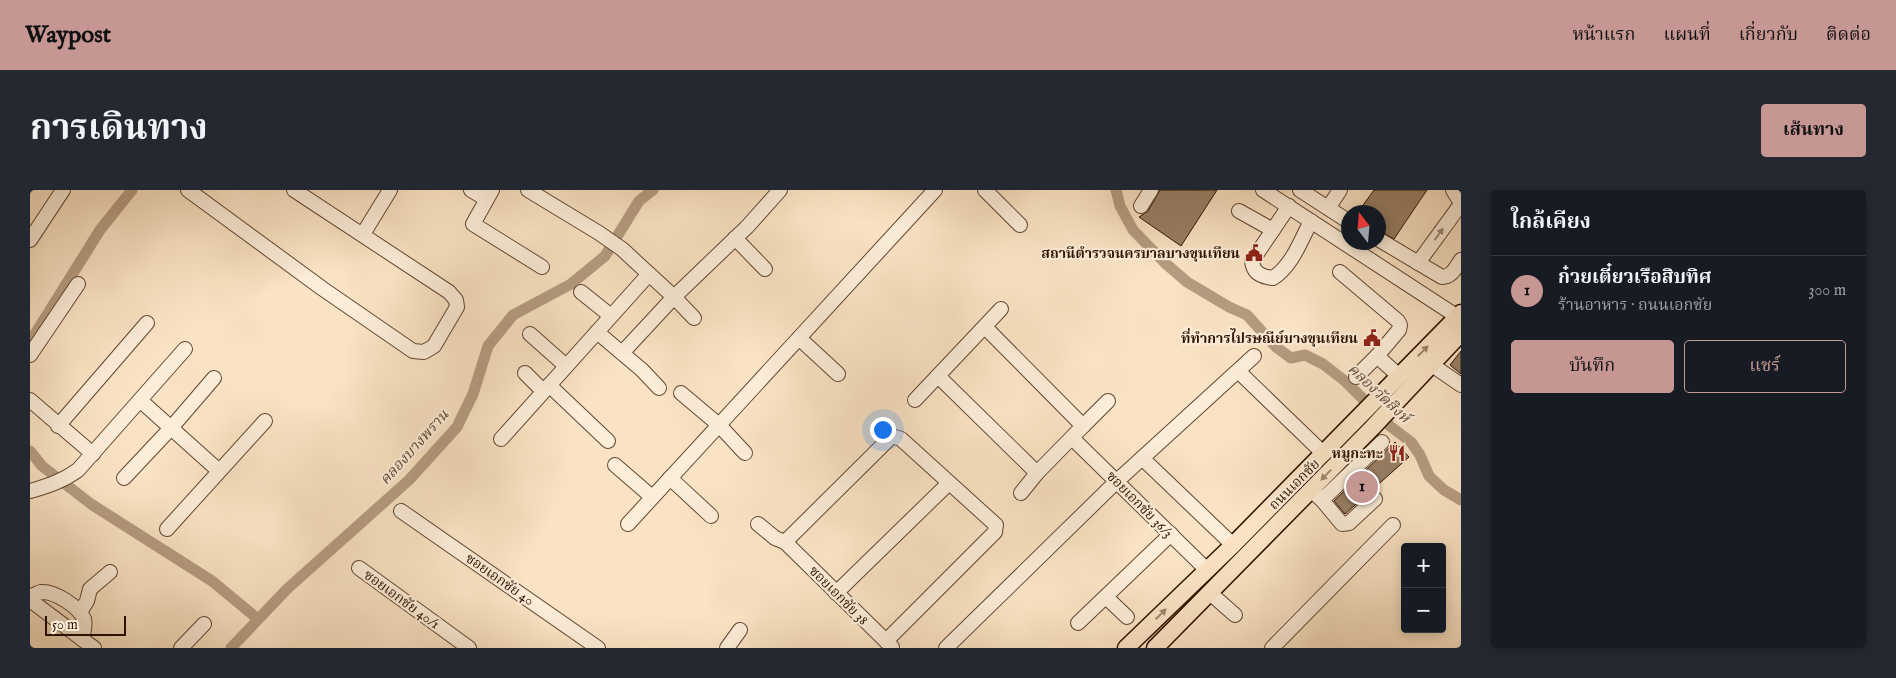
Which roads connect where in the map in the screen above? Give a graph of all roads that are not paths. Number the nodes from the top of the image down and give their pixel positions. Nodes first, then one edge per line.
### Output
1 (63, 190) edge
2 (188, 190) edge
3 (294, 190) edge
4 (390, 190) edge
5 (471, 190) edge
6 (528, 190) edge
7 (780, 190) edge
8 (935, 190) edge
9 (985, 190) edge
10 (1151, 190) edge
11 (1263, 190) edge
12 (1300, 190) edge
13 (1340, 190) edge
14 (1453, 190) edge
15 (489, 195) edge
16 (1461, 203) edge
17 (1141, 206) dead end
18 (1288, 206) junction
19 (1328, 208) junction
20 (1239, 211) dead end
21 (1341, 216) edge
22 (1311, 221) junction
23 (1020, 225) dead end
24 (1273, 230) junction
25 (363, 234) junction
26 (735, 238) junction
27 (30, 240) edge
28 (1386, 244) edge
29 (1461, 260) edge
30 (1418, 263) junction
31 (542, 267) dead end
32 (765, 269) dead end
33 (1340, 272) dead end
34 (650, 274) junction
35 (78, 284) dead end
36 (581, 292) dead end
37 (674, 297) junction
38 (1001, 309) dead end
39 (611, 316) junction
40 (1460, 316) edge
41 (694, 318) dead end
42 (147, 323) dead end
43 (985, 327) junction
44 (597, 332) junction
45 (1461, 333) edge
46 (530, 334) dead end
47 (799, 338) junction
48 (185, 349) dead end
49 (622, 353) junction
50 (30, 355) edge
51 (1254, 356) dead end
52 (1377, 356) junction
53 (1432, 365) junction
54 (566, 366) junction
55 (1238, 371) junction
56 (525, 373) dead end
57 (838, 374) dead end
58 (938, 376) junction
59 (1399, 376) junction
60 (1356, 377) dead end
61 (214, 378) dead end
62 (1461, 385) edge
63 (546, 388) junction
64 (659, 388) dead end
65 (681, 393) dead end
66 (30, 400) edge
67 (915, 400) dead end
68 (140, 401) junction
69 (1108, 401) dead end
70 (1383, 404) junction
71 (265, 421) dead end
72 (1366, 422) junction
73 (719, 425) junction
74 (58, 426) junction
75 (1083, 426) junction
76 (171, 428) junction
77 (1072, 438) junction
78 (501, 439) dead end
79 (608, 441) dead end
80 (1382, 442) dead end
81 (745, 453) dead end
82 (93, 454) junction
83 (1324, 454) junction
84 (1142, 458) junction
85 (615, 465) dead end
86 (219, 471) junction
87 (1037, 473) junction
88 (124, 478) dead end
89 (670, 478) junction
90 (1117, 480) junction
91 (949, 483) junction
92 (30, 491) edge
93 (1021, 493) dead end
94 (1316, 495) junction
95 (652, 497) junction
96 (1375, 498) dead end
97 (401, 510) dead end
98 (711, 516) dead end
99 (628, 524) dead end
100 (758, 524) dead end
101 (1393, 525) dead end
102 (167, 530) dead end
103 (1171, 534) junction
104 (785, 542) junction
105 (1233, 545) junction
106 (359, 568) dead end
107 (1207, 570) junction
108 (110, 572) dead end
109 (836, 593) junction
110 (1210, 593) junction
111 (1106, 597) junction
112 (30, 598) edge
113 (80, 612) junction
114 (1235, 614) dead end
115 (1127, 617) dead end
116 (1078, 622) dead end
117 (204, 624) dead end
118 (740, 630) dead end
119 (82, 639) junction
120 (889, 645) edge
121 (1164, 645) edge
122 (94, 648) edge
123 (181, 648) edge
124 (469, 648) edge
125 (598, 648) edge
126 (727, 648) edge
127 (946, 648) edge
128 (1126, 648) edge
129 (1272, 648) edge

1 - 27 street
2 - 25 street
3 - 25 street
4 - 25 street
5 - 15 street
6 - 34 street
7 - 26 street
8 - 47 street
9 - 23 street
10 - 17 street
11 - 18 street
12 - 19 street
13 - 19 street
14 - 16 street
15 - 31 street
30 -> 16 street
18 - 22 street
18 - 24 street
19 - 21 street
20 - 24 street
22 - 24 street
22 - 40 street
26 - 32 street
26 - 37 street
28 - 30 street
29 - 30 street
33 - 52 street
34 - 37 street
34 - 39 street
35 - 50 street
36 - 39 street
37 - 41 street
37 - 49 street
38 - 43 street
39 - 44 street
59 -> 40 main road, ถนนเอกชัย
42 - 74 street
43 - 58 street
43 - 75 street
44 - 49 street
44 - 54 street
45 - 53 main road, ถนนเอกชัย
46 - 54 street
47 - 57 street
47 - 73 street
48 - 68 street
49 - 64 street
51 - 55 street
52 - 59 street
52 - 60 street
53 - 62 street
53 - 70 main road, ถนนเอกชัย
54 - 63 street
55 - 83 street
55 - 84 street
56 - 63 street
58 - 67 street
58 - 87 street
59 - 70 main road, ถนนเอกชัย
61 - 76 street
63 - 78 street
63 - 79 street
65 - 73 street
66 - 74 street
68 - 76 street
68 - 82 street
69 - 75 street
70 - 72 main road, ถนนเอกชัย
71 - 86 street
72 - 83 main road, ถนนเอกชัย
72 -> 94 main road, ถนนเอกชัย
73 - 81 street
73 - 89 street
74 - 82 street
75 - 77 street
76 - 86 street
76 - 88 street
77 - 87 street
77 - 90 street, ซอยเอกชัย 36/3
80 - 94 street
82 - 92 street
83 - 105 main road, ถนนเอกชัย
84 - 90 street
84 - 105 street
85 - 95 street
86 - 102 street
87 - 93 street
89 - 95 street
89 - 98 street
90 - 103 street, ซอยเอกชัย 36/3
90 - 127 street
91 - 104 street
91 - 109 street
91 - 120 street
94 - 96 street
94 - 110 main road, ถนนเอกชัย
95 - 99 street
97 - 125 street, ซอยเอกชัย 40
100 - 104 street, ซอยเอกชัย 38
101 - 129 street
103 - 107 street, ซอยเอกชัย 36/3
103 - 111 street
104 - 109 street, ซอยเอกชัย 38
105 - 107 main road, ถนนเอกชัย
106 - 124 street, ซอยเอกชัย 40/1
128 -> 107 main road, ถนนเอกชัย
108 - 113 street
109 - 120 street, ซอยเอกชัย 38
110 - 114 street
110 - 121 main road, ถนนเอกชัย
111 - 115 street
111 - 116 street
112 - 113 street
112 - 119 street
113 - 119 street
117 - 123 street
118 - 126 street
119 - 122 street

